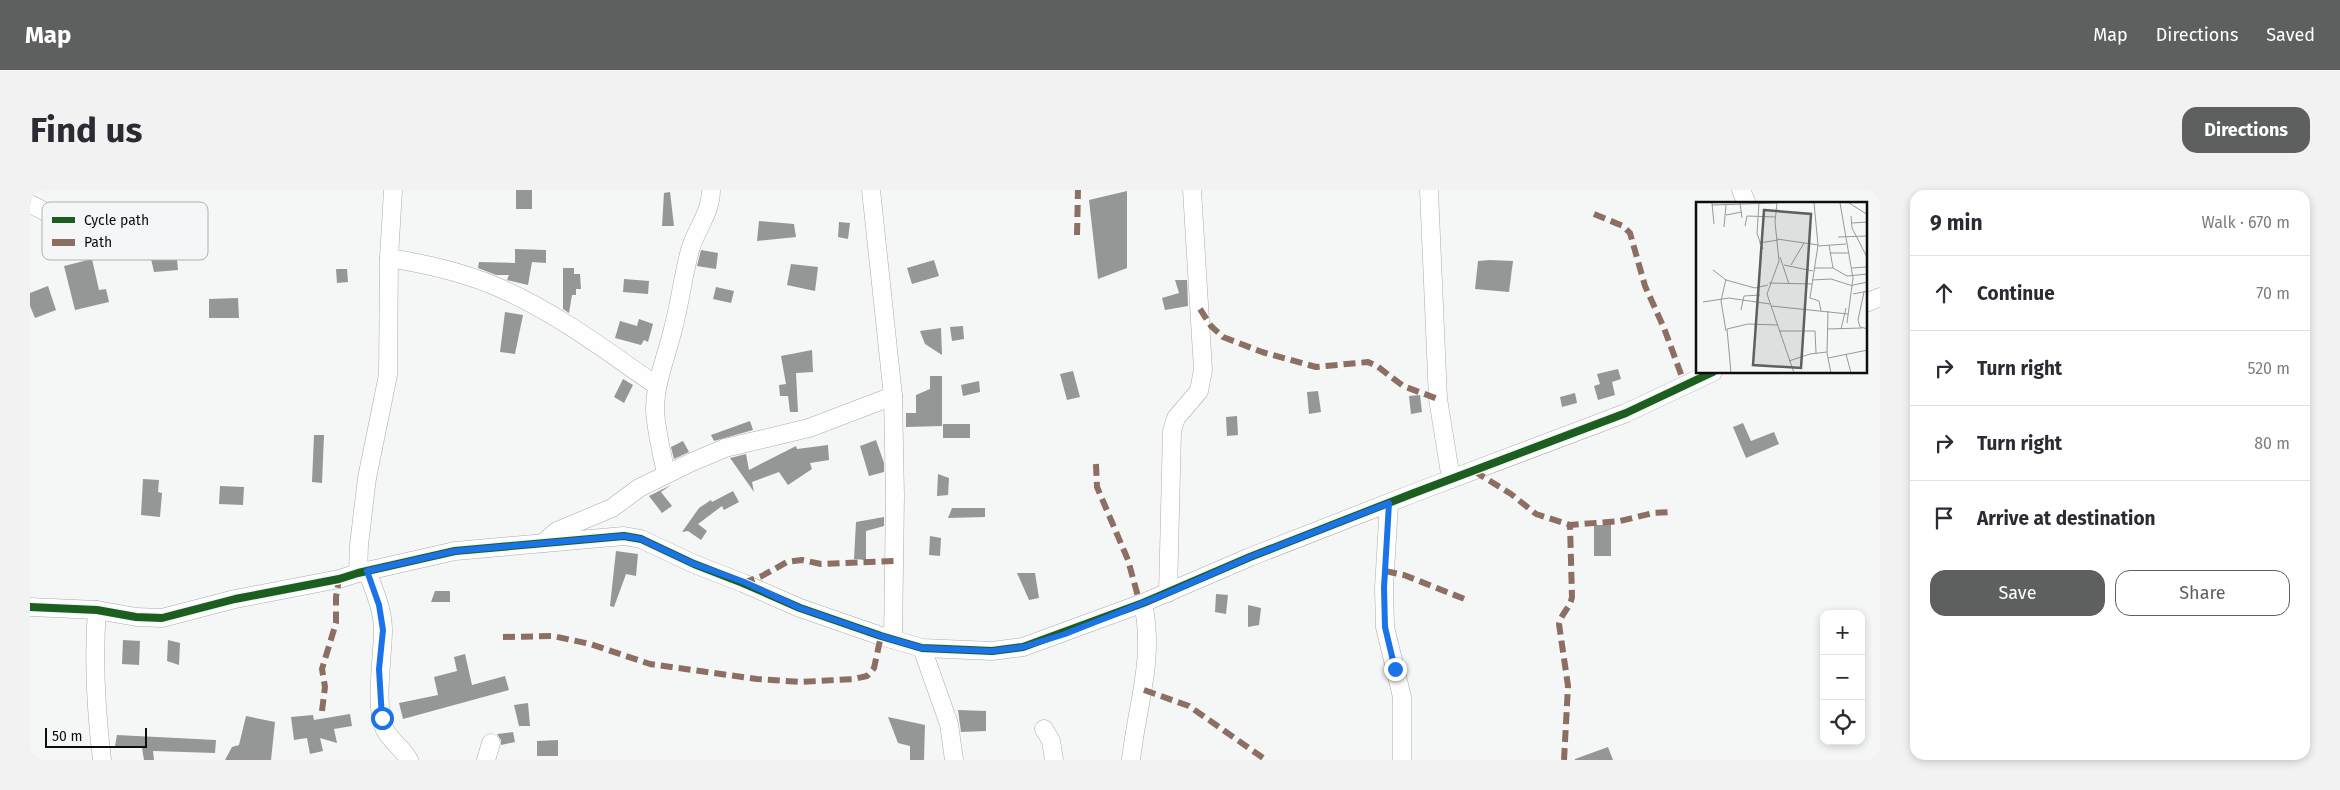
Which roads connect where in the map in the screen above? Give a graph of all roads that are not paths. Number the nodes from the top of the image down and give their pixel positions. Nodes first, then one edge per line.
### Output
1 (393, 190) edge
2 (711, 190) edge
3 (871, 190) edge
4 (1192, 190) edge
5 (1429, 190) edge
6 (1742, 190) edge
7 (1747, 202) edge
8 (30, 204) edge
9 (42, 210) edge
10 (389, 258) junction
11 (1880, 297) edge
12 (1868, 302) edge
13 (1709, 374) edge
14 (657, 386) junction
15 (893, 396) junction
16 (666, 474) junction
17 (1451, 480) junction
18 (1389, 503) junction
19 (543, 543) junction
20 (362, 572) junction
21 (1168, 593) junction
22 (1143, 603) junction
23 (30, 608) edge
24 (97, 610) junction
25 (894, 639) junction
26 (922, 648) junction
27 (1044, 729) dead end
28 (491, 743) dead end
29 (102, 760) edge
30 (409, 760) edge
31 (486, 760) edge
32 (954, 760) edge
33 (1054, 760) edge
34 (1131, 760) edge
35 (1402, 760) edge

1 - 10 street
2 - 14 street
3 - 15 street
4 - 21 street
5 - 17 street
6 - 7 street
8 - 9 street
10 - 14 street
10 - 20 street
11 - 12 street
13 - 17 street
14 - 16 street
15 - 16 street
15 - 25 street
16 - 19 street
17 - 18 street
18 - 21 street
18 - 35 street
19 - 20 street
19 - 25 street
20 - 24 street
20 - 30 street
21 - 22 street
22 - 26 street
22 - 34 street
23 - 24 street
24 - 29 street
25 - 26 street
26 - 32 street
27 - 33 street
28 - 31 street

